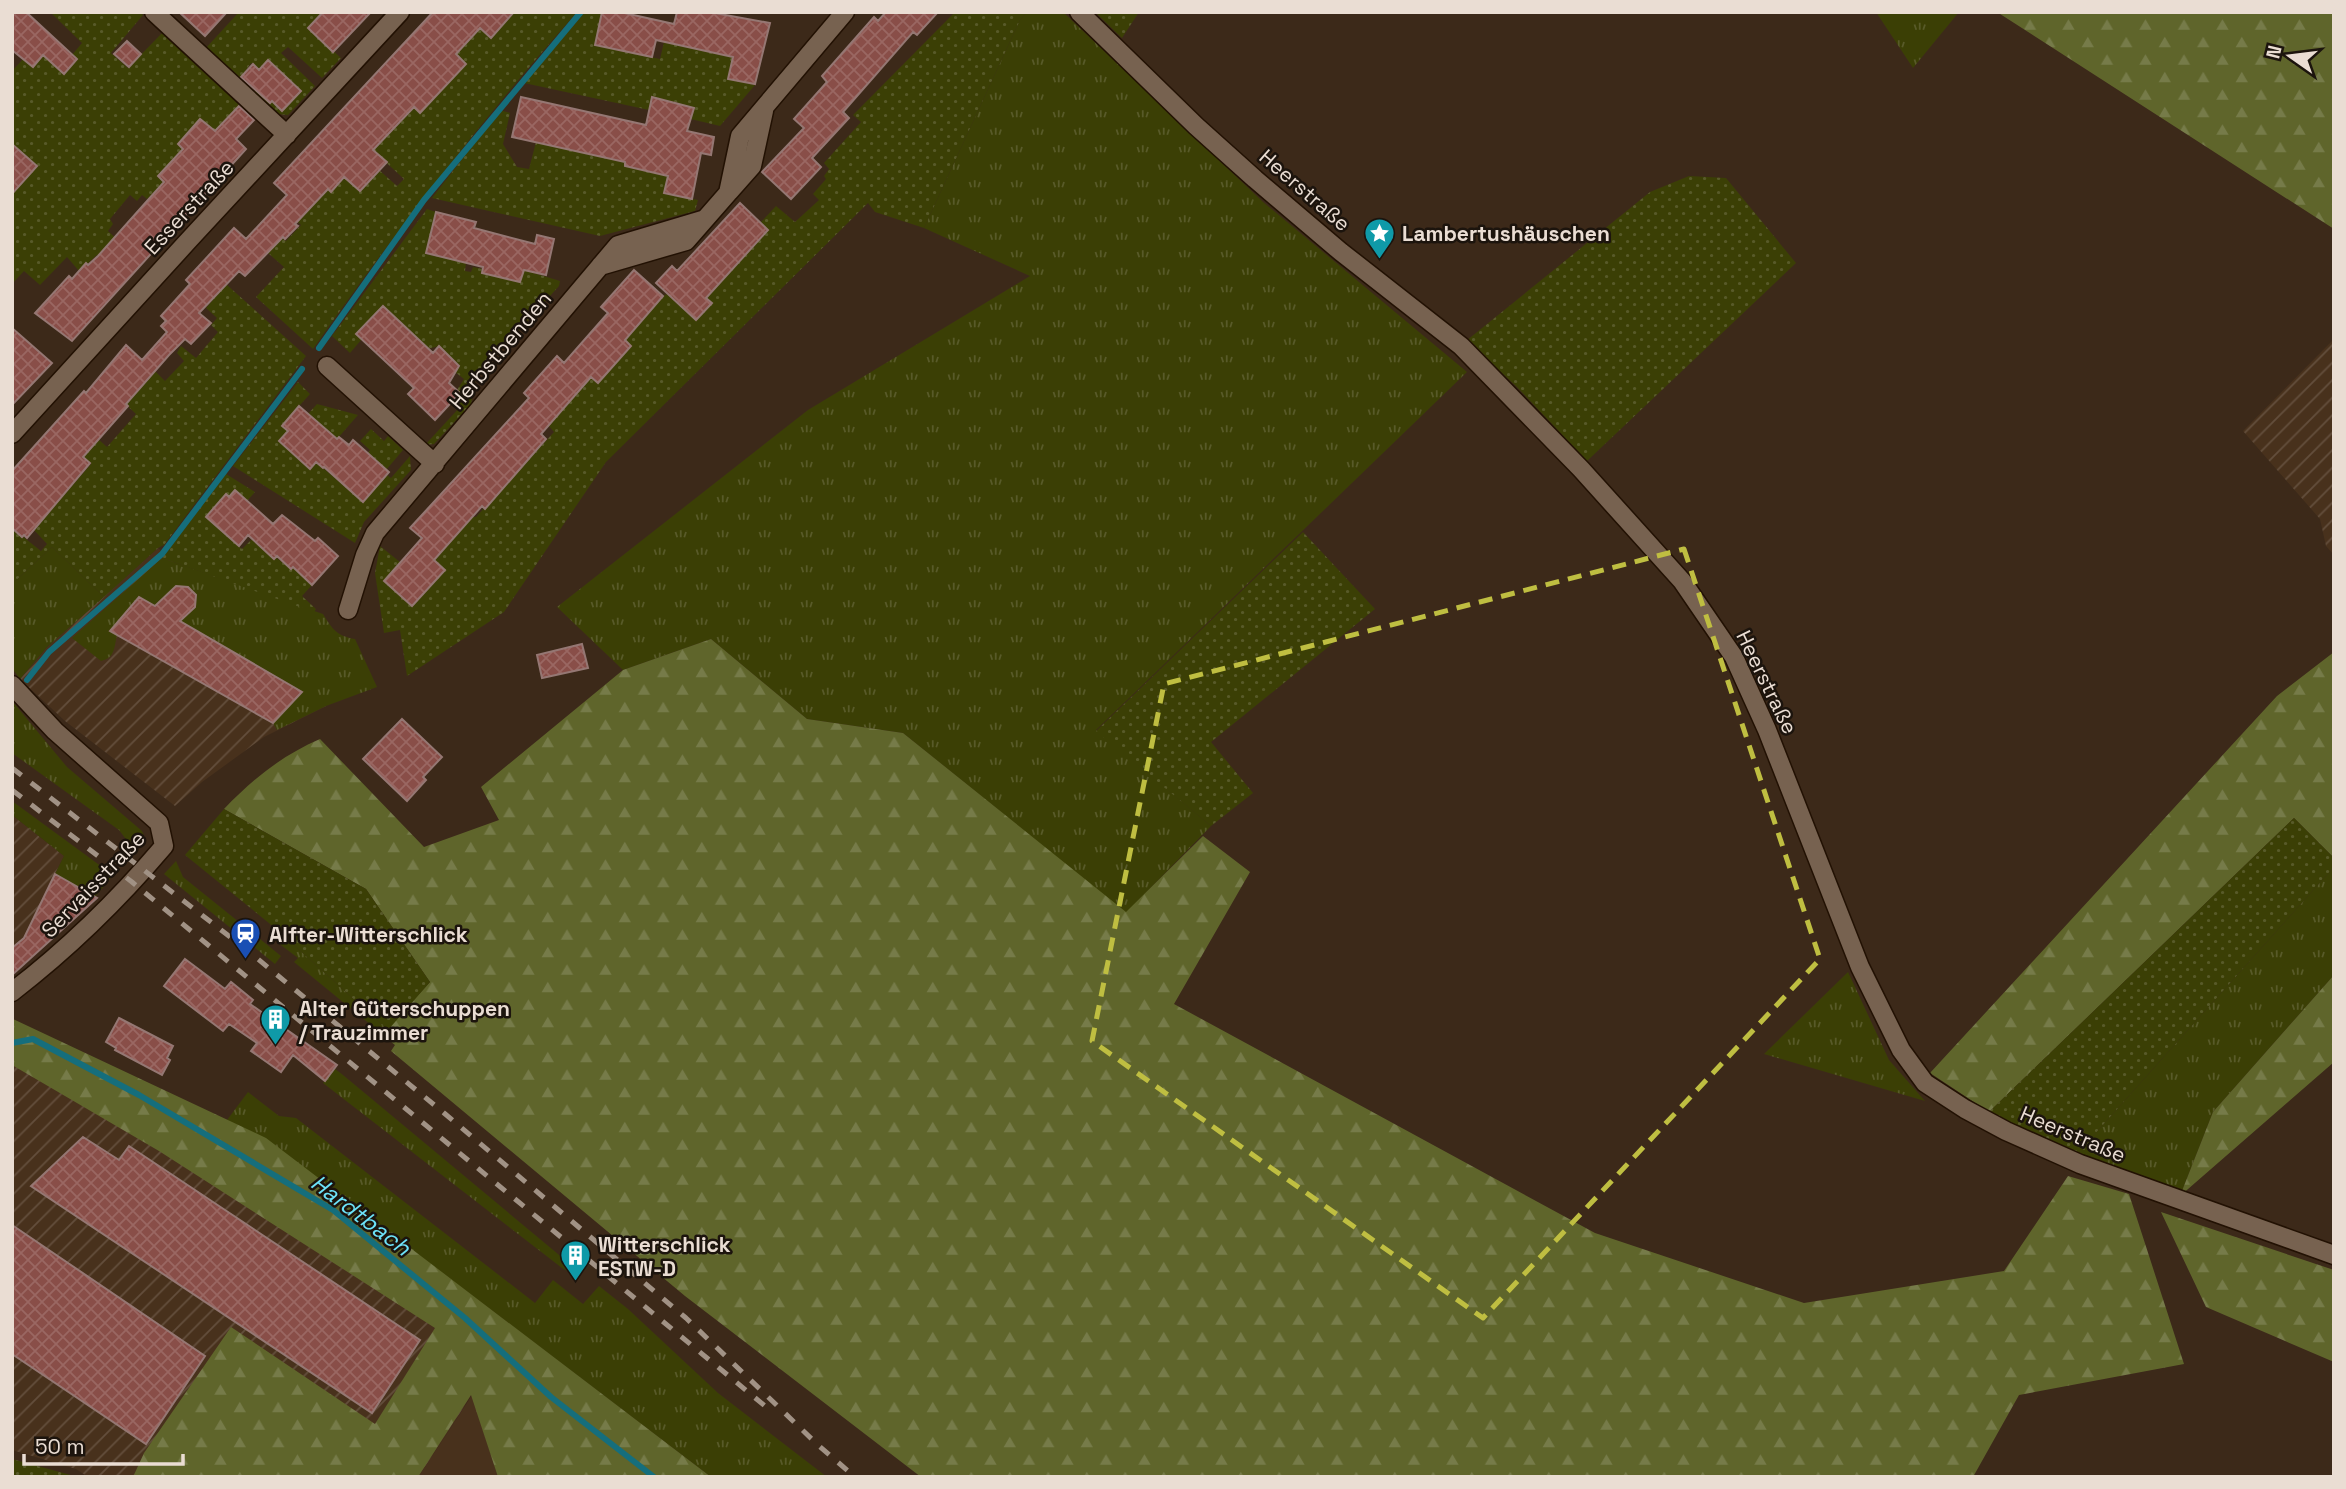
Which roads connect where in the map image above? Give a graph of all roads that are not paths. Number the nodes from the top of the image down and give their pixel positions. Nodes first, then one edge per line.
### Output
1 (154, 12) edge
2 (400, 12) edge
3 (845, 12) edge
4 (1079, 12) edge
5 (287, 135) junction
6 (327, 366) dead end
7 (12, 434) edge
8 (435, 464) junction
9 (348, 610) dead end
10 (12, 685) edge
11 (12, 992) edge
12 (2334, 1255) edge

1 - 5 street
2 - 5 street, Esserstraße
3 - 8 street, Herbstbenden
4 - 12 street, Heerstraße
5 - 7 street, Esserstraße
6 - 8 street
8 - 9 street, Herbstbenden
10 - 11 street, Servaisstraße

